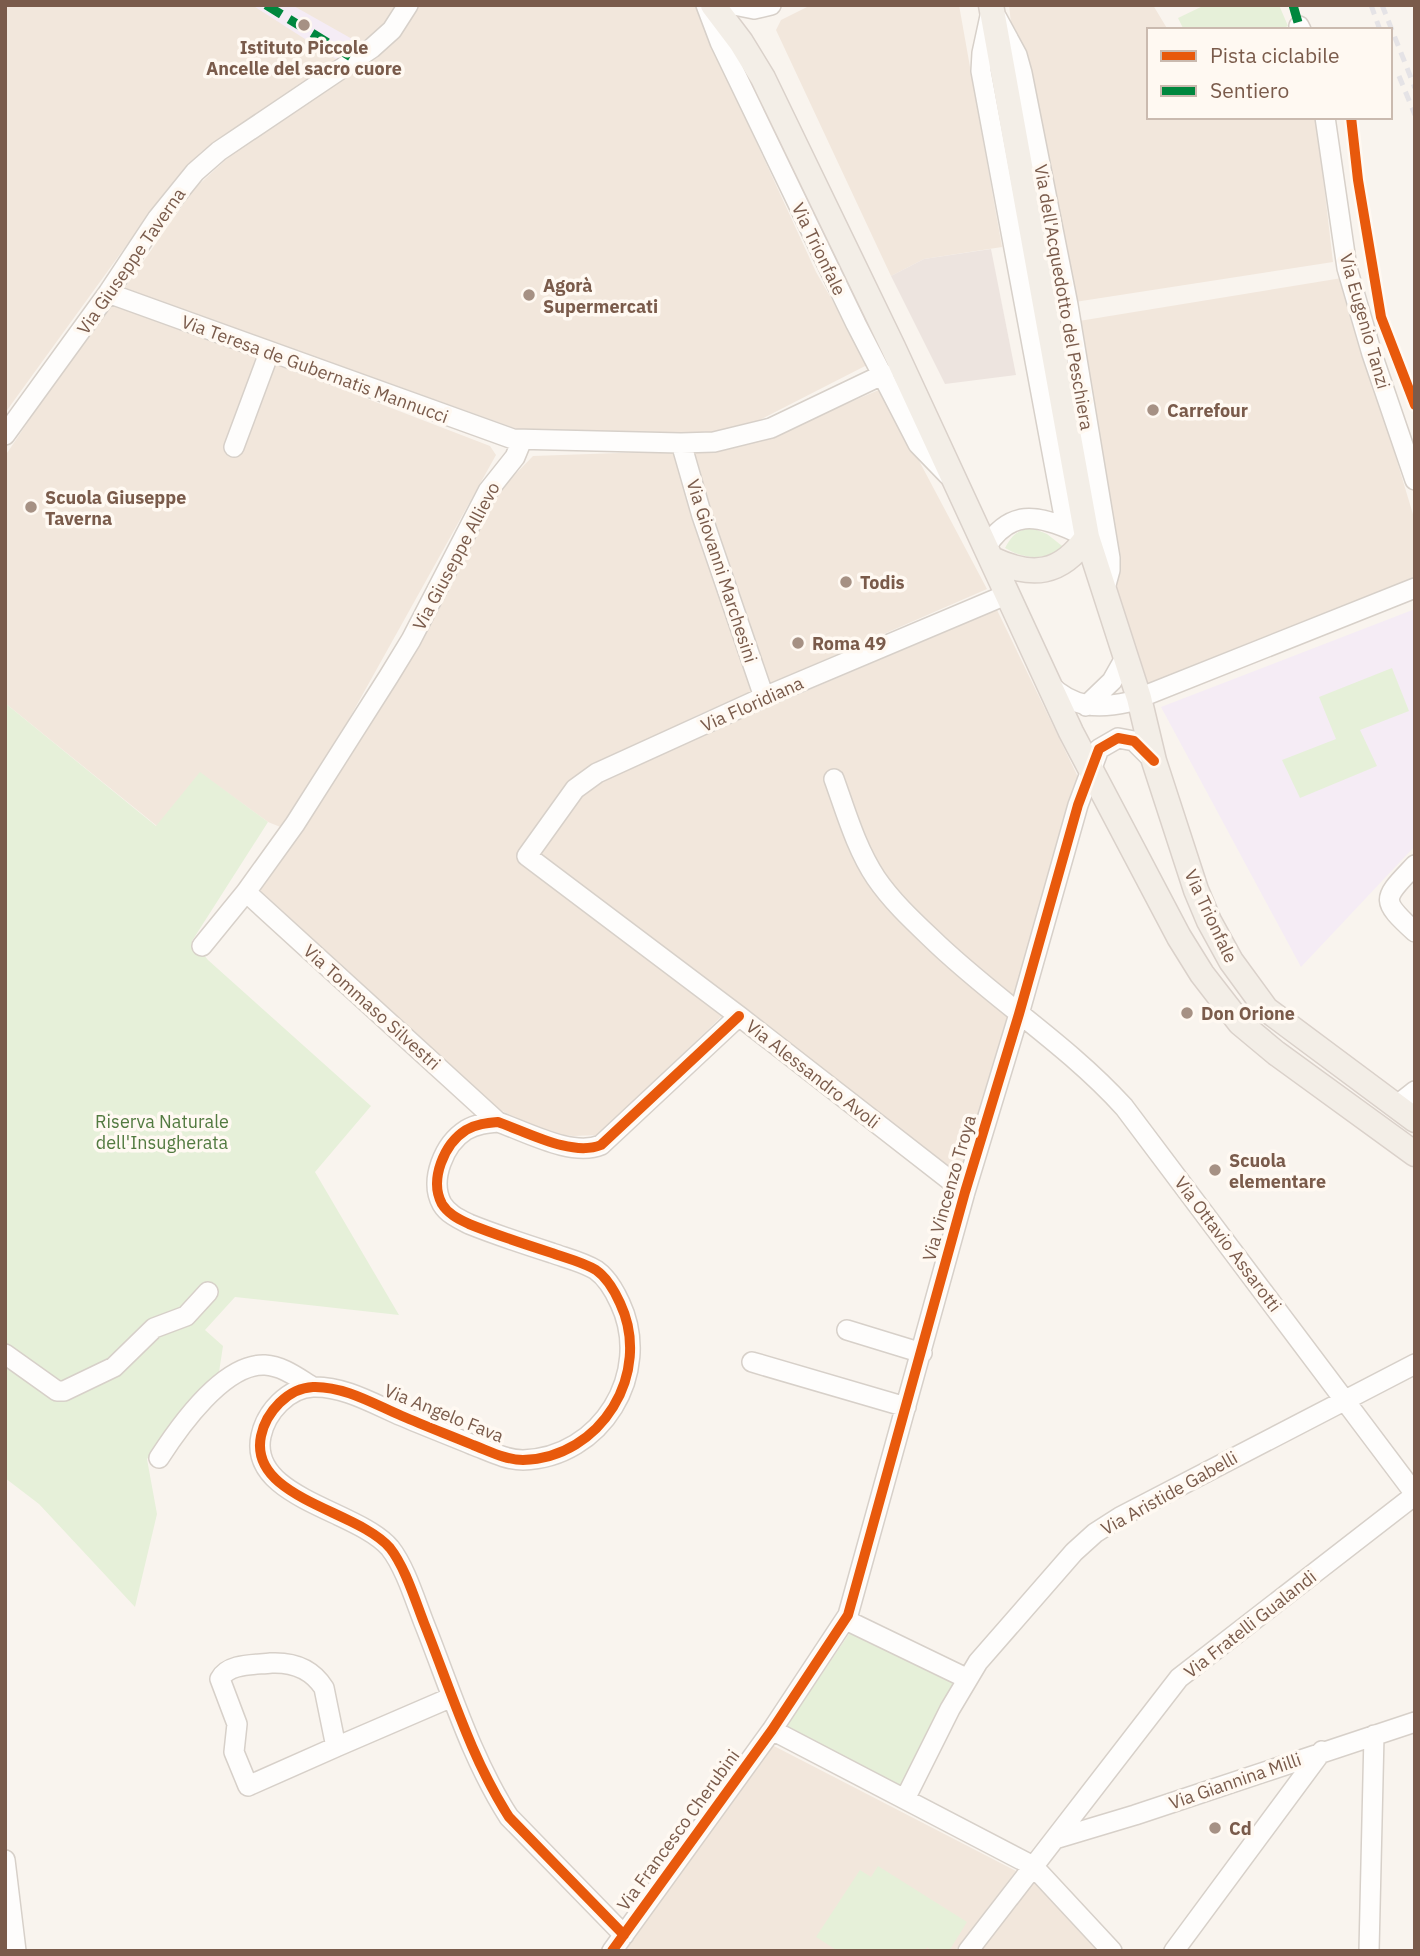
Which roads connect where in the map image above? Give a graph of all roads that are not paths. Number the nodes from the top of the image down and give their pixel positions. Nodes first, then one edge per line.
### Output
1 (408, 5) edge
2 (706, 5) edge
3 (713, 5) edge
4 (734, 5) edge
5 (771, 5) edge
6 (991, 7) edge
7 (1325, 119) edge
8 (108, 293) junction
9 (270, 353) junction
10 (884, 374) junction
11 (5, 435) edge
12 (523, 440) junction
13 (681, 443) junction
14 (234, 447) dead end
15 (953, 480) junction
16 (1415, 480) edge
17 (1076, 532) junction
18 (989, 553) junction
19 (1415, 588) edge
20 (1104, 592) junction
21 (1008, 594) junction
22 (1125, 658) junction
23 (1048, 684) junction
24 (764, 697) junction
25 (1139, 698) junction
26 (1086, 706) junction
27 (1154, 761) junction
28 (1091, 766) junction
29 (834, 779) dead end
30 (527, 856) joint
31 (1415, 865) edge
32 (246, 892) junction
33 (1415, 932) edge
34 (202, 946) dead end
35 (1019, 1014) junction
36 (739, 1016) junction
37 (1409, 1106) edge
38 (498, 1122) junction
39 (1415, 1154) edge
40 (965, 1192) junction
41 (208, 1292) dead end
42 (847, 1331) dead end
43 (922, 1353) junction
44 (5, 1354) edge
45 (752, 1362) dead end
46 (1415, 1364) edge
47 (313, 1387) junction
48 (1344, 1400) junction
49 (906, 1407) junction
50 (159, 1458) dead end
51 (1415, 1495) edge
52 (846, 1620) junction
53 (967, 1678) junction
54 (452, 1697) junction
55 (1415, 1722) edge
56 (772, 1730) junction
57 (1374, 1735) junction
58 (336, 1746) junction
59 (1322, 1751) junction
60 (905, 1799) junction
61 (1055, 1839) junction
62 (5, 1860) edge
63 (1033, 1866) junction
64 (618, 1943) edge
65 (16, 1951) edge
66 (968, 1951) edge
67 (1112, 1951) edge
68 (1174, 1951) edge
69 (1369, 1951) edge

1 - 8 street, Via Giuseppe Taverna
2 - 10 street, Via Trionfale
3 - 15 main road, Via Trionfale
4 - 5 street
6 - 17 main road, Via dell'Acquedotto del Peschiera
6 - 20 street, Via dell'Acquedotto del Peschiera
7 - 16 street, Via Eugenio Tanzi
8 - 9 street, Via Teresa de Gubernatis Mannucci
8 - 11 street, Via Giuseppe Taverna
9 - 12 street, Via Teresa de Gubernatis Mannucci
9 - 14 street
10 - 13 street
10 - 15 street, Via Trionfale
12 - 13 street
12 - 32 street, Via Giuseppe Allievo
13 - 24 street, Via Giovanni Marchesini
15 - 18 main road, Via Trionfale
17 - 18 street
17 - 18 main road
17 - 20 main road, Via dell'Acquedotto del Peschiera
18 - 21 main road, Via Trionfale
19 - 25 street
20 - 22 main road, Via dell'Acquedotto del Peschiera
21 - 23 main road, Via Trionfale
21 - 24 street, Via Floridiana
22 - 25 main road, Via dell'Acquedotto del Peschiera
22 - 26 street
23 - 26 street
23 - 28 main road, Via Trionfale
24 - 30 street, Via Floridiana
25 - 26 street
25 - 27 main road, Via dell'Acquedotto del Peschiera
27 - 28 street
27 - 37 main road, Via Trionfale
28 - 35 street, Via Vincenzo Troya
28 - 39 main road, Via Trionfale
29 - 35 street, Via Ottavio Assarotti
30 - 36 street, Via Alessandro Avoli
31 - 33 street
32 - 34 street, Via Giuseppe Allievo
32 - 38 street, Via Tommaso Silvestri
35 - 40 street, Via Vincenzo Troya
35 - 48 street, Via Ottavio Assarotti
36 - 38 street
36 - 40 street, Via Alessandro Avoli
38 - 47 street, Via Angelo Fava
40 - 43 street, Via Vincenzo Troya
41 - 44 street
42 - 43 street
43 - 49 street, Via Vincenzo Troya
45 - 49 street
46 - 48 street, Via Aristide Gabelli
47 - 50 street
47 - 54 street
48 - 51 street, Via Ottavio Assarotti
48 - 53 street, Via Aristide Gabelli
49 - 52 street, Via Vincenzo Troya
51 - 61 street, Via Fratelli Gualandi
52 - 53 street
52 - 56 street, Via Francesco Cherubini
53 - 60 street, Via Aristide Gabelli
54 - 58 street
54 - 64 street
55 - 57 street, Via Giannina Milli
56 - 60 street
56 - 64 street, Via Francesco Cherubini
57 - 59 street, Via Giannina Milli
57 - 69 street
58 - 58 street
59 - 61 street, Via Giannina Milli
59 - 68 street
60 - 63 street
61 - 63 street, Via Fratelli Gualandi
62 - 65 street
63 - 66 street, Via Fratelli Gualandi
63 - 67 street

